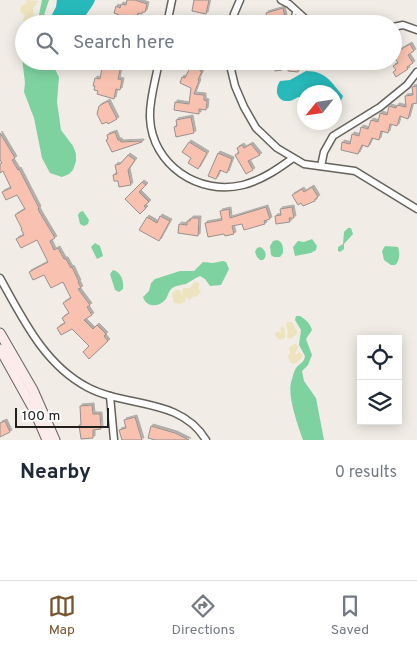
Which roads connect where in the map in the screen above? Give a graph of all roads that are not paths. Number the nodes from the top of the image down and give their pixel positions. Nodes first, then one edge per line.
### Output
1 (172, 0) edge
2 (240, 0) edge
3 (281, 0) edge
4 (296, 10) junction
5 (169, 15) edge
6 (234, 15) edge
7 (294, 15) edge
8 (301, 15) edge
9 (402, 25) edge
10 (417, 30) edge
11 (158, 70) edge
12 (231, 70) edge
13 (417, 72) edge
14 (293, 158) junction
15 (321, 166) junction
16 (417, 209) edge
17 (0, 278) edge
18 (0, 332) edge
19 (0, 349) edge
20 (110, 396) junction
21 (47, 440) edge
22 (55, 440) edge
23 (114, 440) edge
24 (206, 440) edge

1 - 5 street
2 - 6 street
3 - 4 street
4 - 7 lane
4 - 8 street
9 - 10 street
11 - 14 street
12 - 14 street
13 - 15 street
14 - 15 street
15 - 16 street
17 - 20 street
18 - 22 main road
19 - 21 main road
20 - 23 street
20 - 24 street

